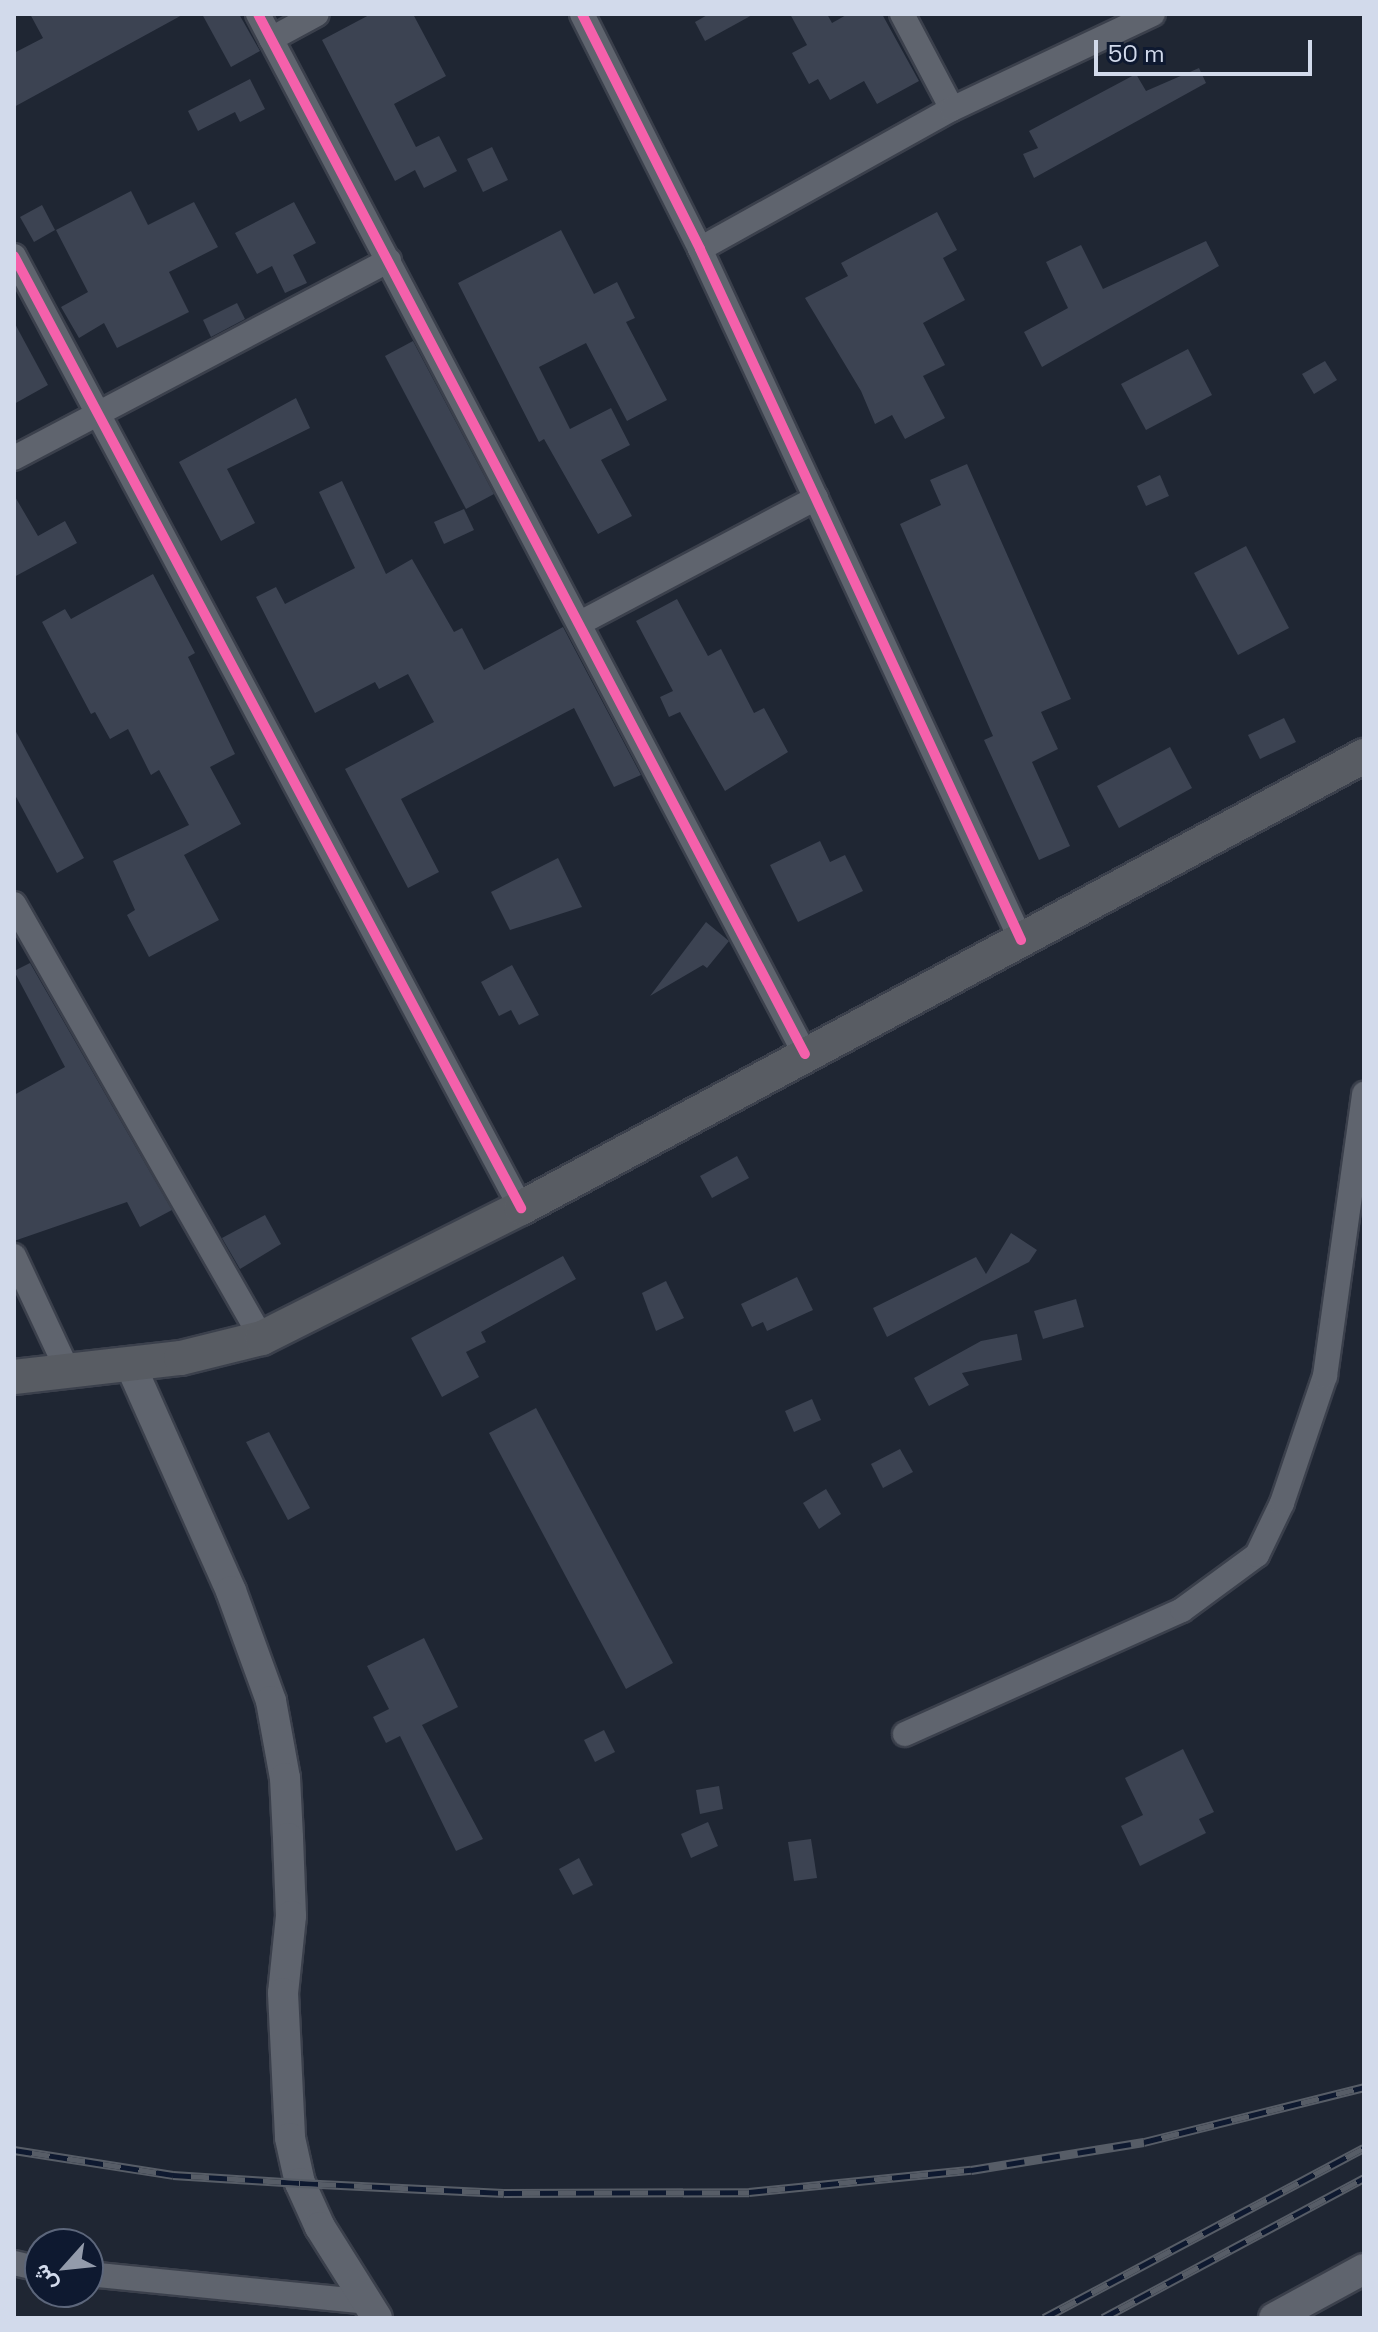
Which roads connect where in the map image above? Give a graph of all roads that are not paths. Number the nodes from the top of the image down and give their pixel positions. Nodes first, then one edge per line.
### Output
1 (258, 14) edge
2 (317, 14) edge
3 (582, 14) edge
4 (902, 14) edge
5 (1153, 14) edge
6 (271, 39) junction
7 (952, 109) junction
8 (700, 249) junction
9 (14, 256) edge
10 (389, 260) junction
11 (99, 412) junction
12 (14, 458) edge
13 (816, 498) junction
14 (582, 622) junction
15 (1364, 756) edge
16 (14, 904) edge
17 (1021, 940) junction
18 (805, 1054) junction
19 (1364, 1094) edge
20 (521, 1208) junction
21 (14, 1256) edge
22 (262, 1338) junction
23 (130, 1364) junction
24 (67, 1369) junction
25 (14, 1377) edge
26 (905, 1734) dead end
27 (1364, 2269) edge
28 (104, 2276) edge
29 (372, 2310) edge
30 (1274, 2318) edge

1 - 6 street
2 - 6 street
3 - 8 street
4 - 7 street
5 - 7 street
6 - 10 street
7 - 8 street
8 - 13 street
9 - 11 street
10 - 11 street
10 - 14 street
11 - 12 street
11 - 20 street
13 - 14 street
13 - 17 street
14 - 18 street
15 - 17 main road
16 - 22 street
17 - 18 main road
18 - 20 main road
19 - 26 street
20 - 22 main road
21 - 24 street
22 - 23 main road
23 - 24 main road
23 - 29 street
24 - 25 main road
27 - 30 street
28 - 29 street

